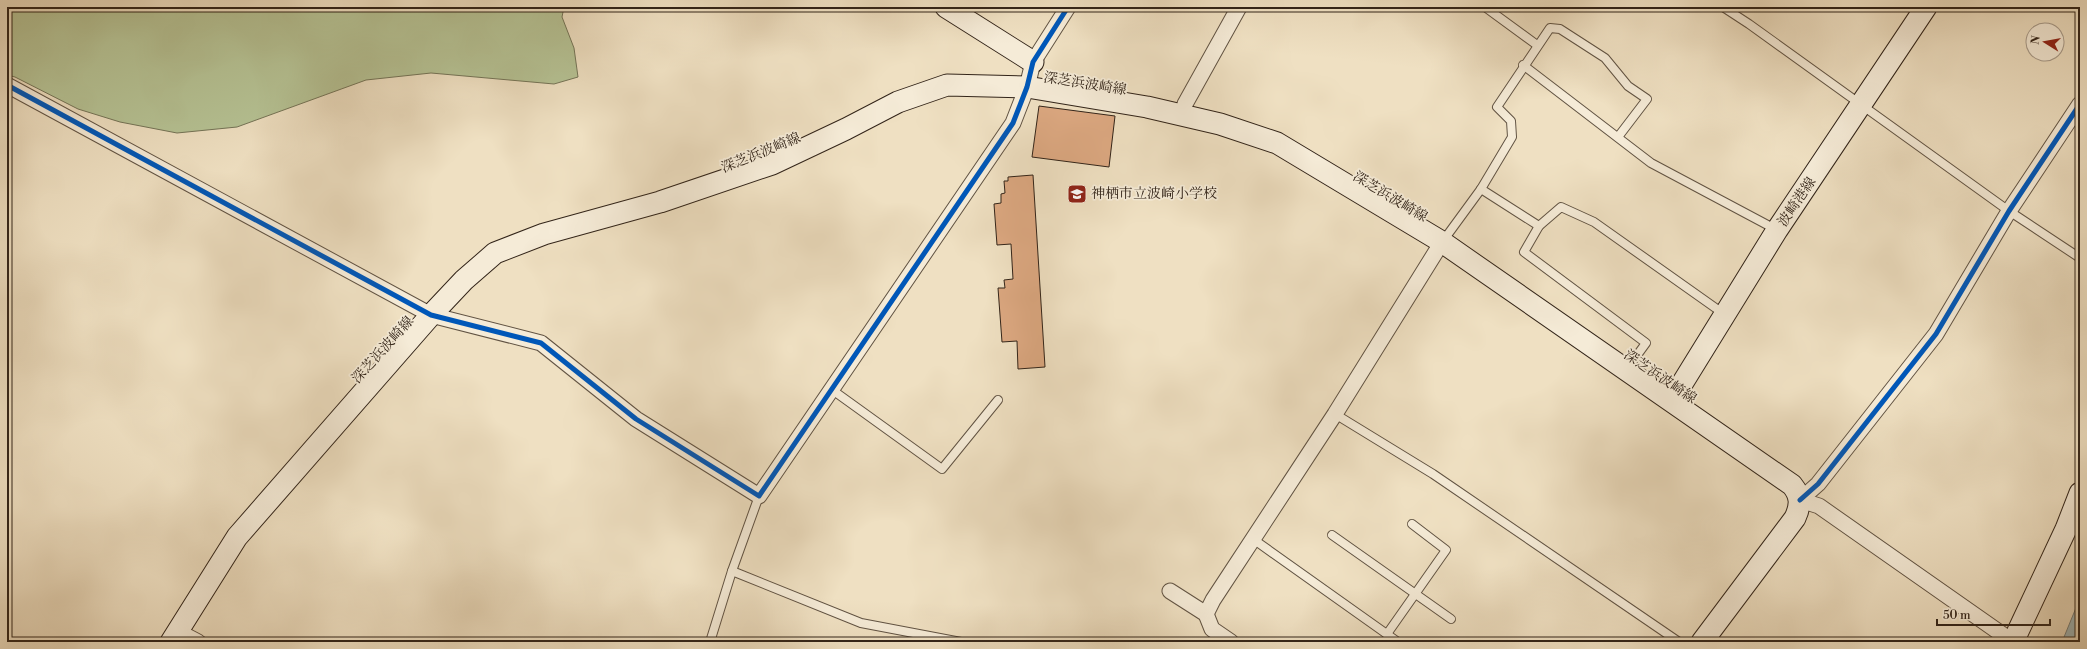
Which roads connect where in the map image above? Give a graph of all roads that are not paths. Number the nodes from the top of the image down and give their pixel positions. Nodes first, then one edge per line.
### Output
1 (946, 7) edge
2 (1068, 7) edge
3 (1239, 7) edge
4 (1485, 7) edge
5 (1723, 7) edge
6 (1926, 7) edge
7 (1537, 45) junction
8 (1033, 62) junction
9 (1524, 66) junction
10 (7, 85) edge
11 (1027, 87) junction
12 (2080, 104) edge
13 (1861, 106) junction
14 (1182, 115) junction
15 (1618, 137) junction
16 (1481, 189) junction
17 (2009, 211) junction
18 (1539, 226) junction
19 (1778, 230) junction
20 (1442, 242) junction
21 (2080, 258) edge
22 (431, 315) junction
23 (1726, 316) junction
24 (1627, 369) junction
25 (831, 389) junction
26 (998, 400) dead end
27 (1672, 400) junction
28 (1334, 414) junction
29 (2080, 493) edge
30 (760, 496) junction
31 (1800, 500) junction
32 (1412, 524) dead end
33 (1332, 535) dead end
34 (1253, 539) junction
35 (732, 571) junction
36 (1170, 591) dead end
37 (1415, 594) junction
38 (1206, 614) junction
39 (1451, 619) dead end
40 (1387, 634) junction
41 (174, 636) edge
42 (198, 642) edge
43 (710, 642) edge
44 (961, 642) edge
45 (1231, 642) edge
46 (1398, 642) edge
47 (1679, 642) edge
48 (1702, 642) edge
49 (2013, 642) edge

1 - 8 main road
2 - 8 street
3 - 14 street
4 - 7 lane
5 - 13 lane
6 - 13 main road, 波崎港線
7 - 9 lane
7 - 15 lane
8 - 11 street
9 - 15 lane
9 - 16 lane
10 - 22 street
11 - 14 main road, 深芝浜波崎線
11 - 22 main road, 深芝浜波崎線
11 - 25 street
12 - 17 street
13 - 17 lane
13 - 19 main road, 波崎港線
14 - 20 main road, 深芝浜波崎線
15 - 19 lane
16 - 18 lane
16 - 20 lane
17 - 21 lane
17 - 31 street
18 - 23 lane
18 - 24 lane
19 - 23 main road, 波崎港線
20 - 24 main road, 深芝浜波崎線
20 - 28 street
22 - 30 street
22 - 41 main road, 深芝浜波崎線
23 - 27 main road, 波崎港線
24 - 27 main road, 深芝浜波崎線
25 - 26 lane
25 - 30 street
27 - 31 main road, 深芝浜波崎線
28 - 34 street
28 - 47 lane
29 - 49 main road
30 - 35 lane
31 - 48 main road
31 - 49 street
32 - 37 lane
33 - 37 lane
34 - 38 street
34 - 40 lane
35 - 43 lane
35 - 44 lane
36 - 38 street
37 - 39 lane
37 - 40 lane
38 - 45 street
40 - 46 lane
41 - 42 street

